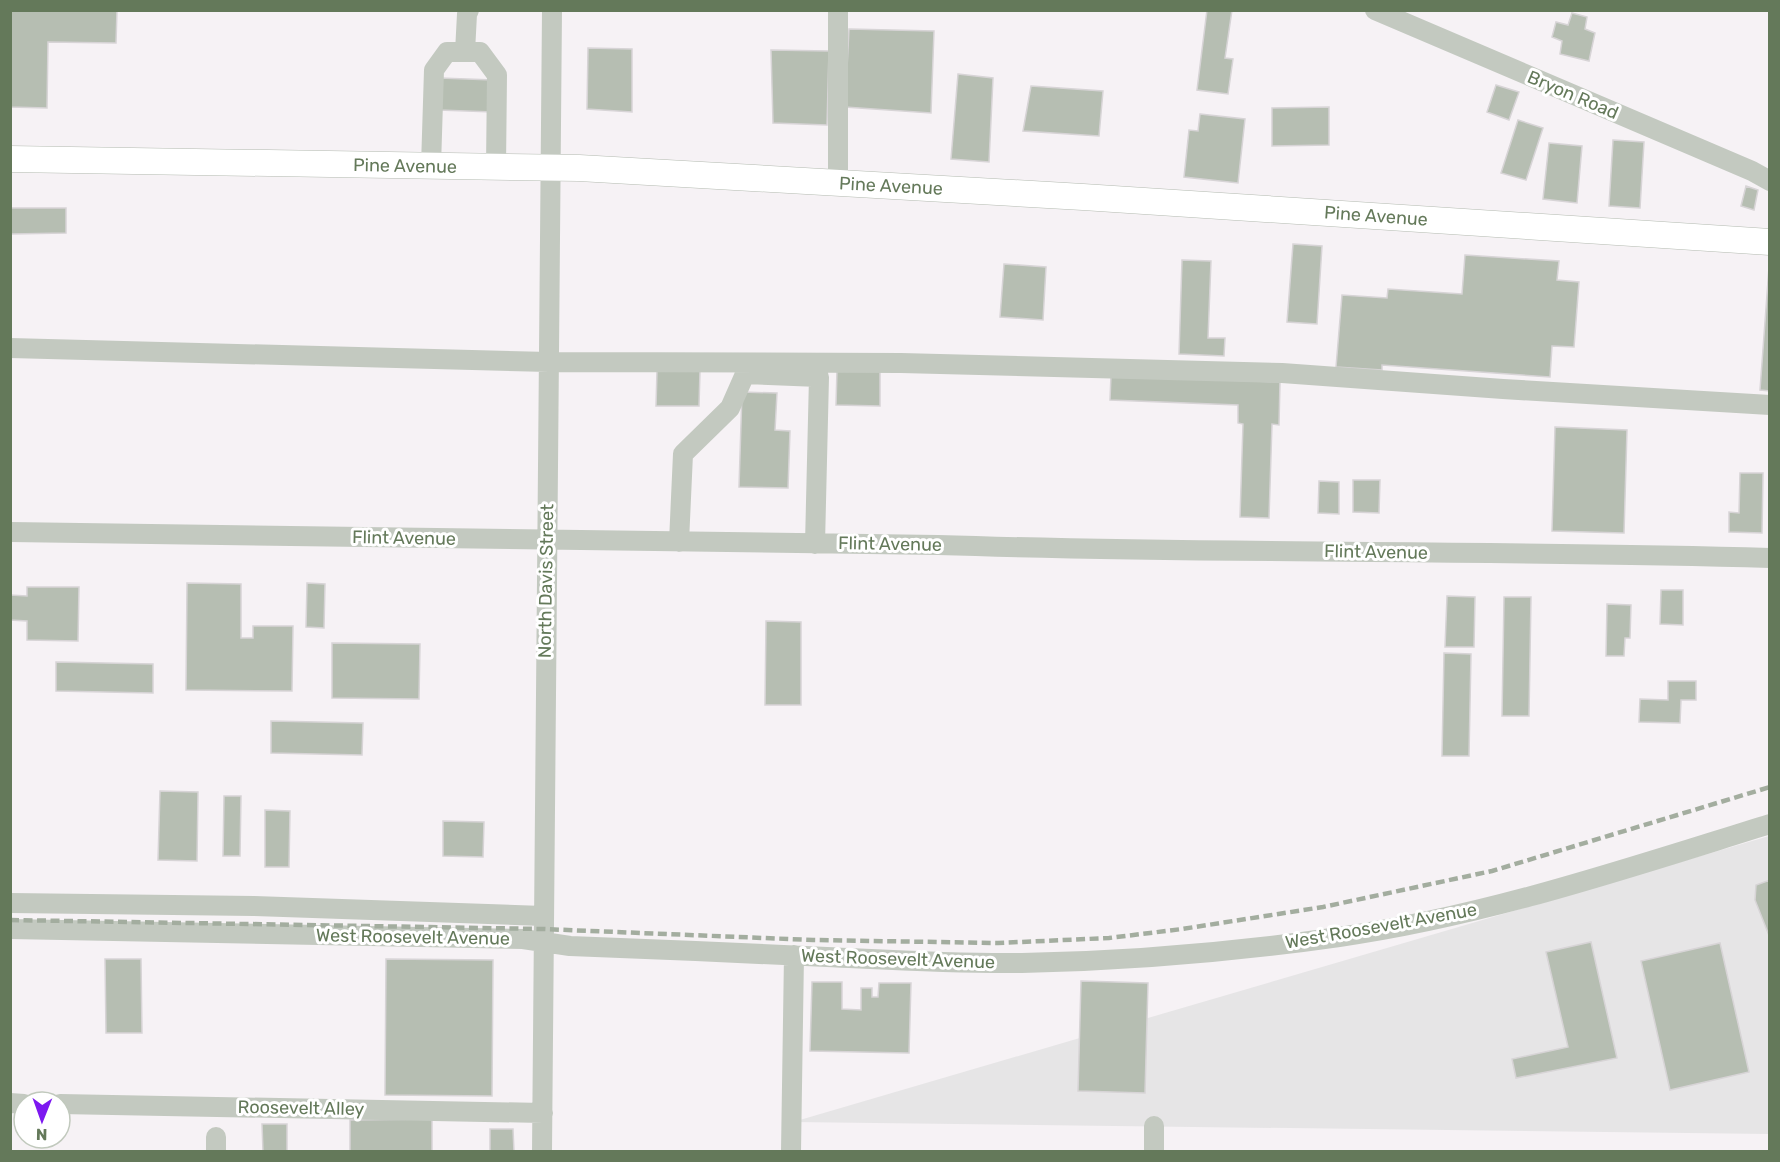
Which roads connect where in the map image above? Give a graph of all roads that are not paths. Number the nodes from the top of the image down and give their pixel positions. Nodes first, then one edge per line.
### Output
1 (469, 10) edge
2 (552, 10) edge
3 (838, 10) edge
4 (1375, 10) edge
5 (465, 52) junction
6 (10, 159) edge
7 (431, 166) junction
8 (496, 167) junction
9 (552, 167) junction
10 (1761, 168) edge
11 (1770, 181) edge
12 (838, 183) junction
13 (1770, 242) edge
14 (10, 348) edge
15 (549, 362) junction
16 (1770, 405) edge
17 (10, 532) edge
18 (548, 540) junction
19 (680, 542) junction
20 (815, 543) junction
21 (1770, 558) edge
22 (1770, 824) edge
23 (10, 903) edge
24 (543, 916) junction
25 (10, 929) edge
26 (543, 942) junction
27 (794, 956) junction
28 (72, 1104) edge
29 (543, 1113) junction
30 (1154, 1126) dead end
31 (542, 1152) edge
32 (791, 1152) edge
33 (1154, 1152) edge

1 - 5 street
2 - 9 street, North Davis Street
3 - 12 street
4 - 10 street, Bryon Road
5 - 7 street
5 - 8 street
6 - 7 main road, Pine Avenue
7 - 8 main road, Pine Avenue
8 - 9 main road, Pine Avenue
9 - 12 main road, Pine Avenue
9 - 15 street, North Davis Street
10 - 11 street, Bryon Road
12 - 13 main road, Pine Avenue
14 - 15 street
15 - 16 street
15 - 18 street, North Davis Street
17 - 18 street, Flint Avenue
18 - 19 street, Flint Avenue
18 - 24 street, North Davis Street
19 - 20 street, Flint Avenue
19 - 20 street
20 - 21 street, Flint Avenue
22 - 27 street, West Roosevelt Avenue
23 - 24 street, West Roosevelt Avenue
24 - 26 street, North Davis Street
25 - 26 street, West Roosevelt Avenue
26 - 27 street, West Roosevelt Avenue
26 - 29 street, North Davis Street
27 - 32 street
28 - 29 street, Roosevelt Alley
29 - 31 street, North Davis Street
30 - 33 street

